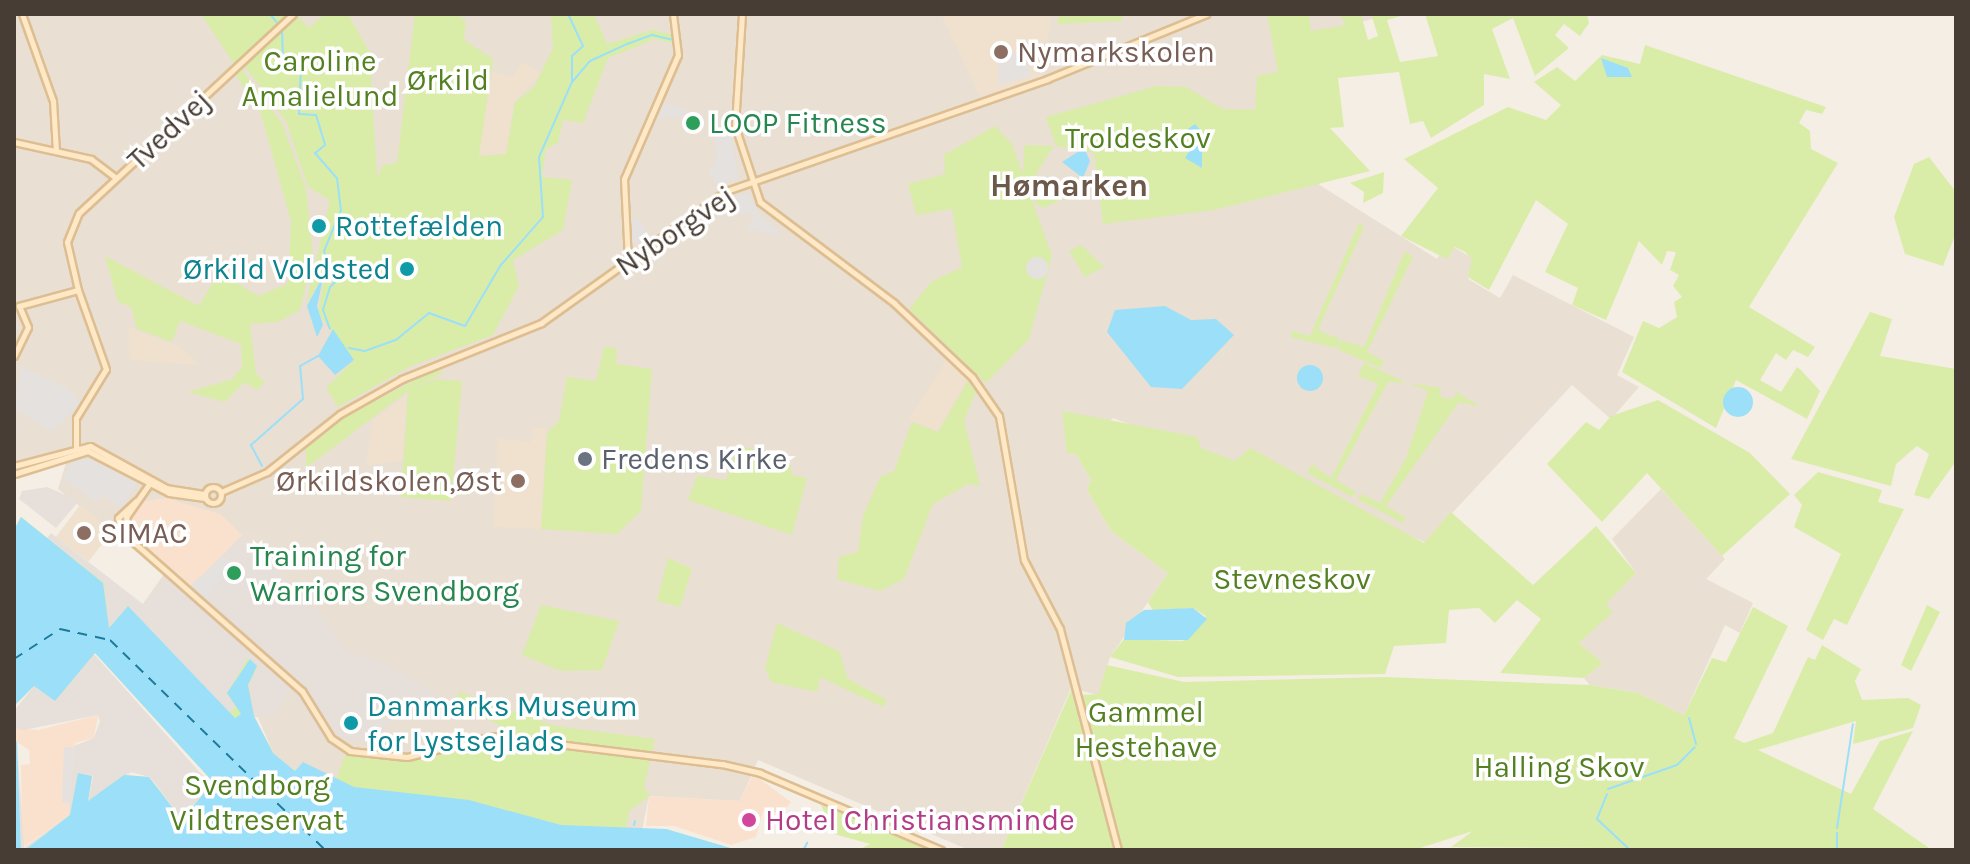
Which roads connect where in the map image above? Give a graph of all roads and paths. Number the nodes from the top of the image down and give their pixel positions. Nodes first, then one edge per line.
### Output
1 (22, 14) edge
2 (293, 14) edge
3 (673, 14) edge
4 (742, 14) edge
5 (1206, 14) edge
6 (14, 142) edge
7 (56, 151) junction
8 (116, 178) junction
9 (753, 182) junction
10 (628, 261) junction
11 (78, 290) junction
12 (14, 356) edge
13 (76, 448) junction
14 (14, 470) edge
15 (152, 481) junction
16 (221, 492) junction
17 (205, 496) junction
18 (941, 850) edge
19 (1118, 850) edge

1 - 7 street
2 - 8 street, Tvedvej
3 - 10 street
4 - 9 street
5 - 9 street, Nyborgvej
6 - 7 street
7 - 8 street
8 - 11 street, Tvedvej
9 - 10 street, Nyborgvej
9 - 19 street
10 - 16 street, Nyborgvej
11 - 12 street
11 - 13 street
13 - 14 street
13 - 14 street
13 - 15 street
15 - 17 street
15 - 18 street
16 - 17 street
16 - 17 street

